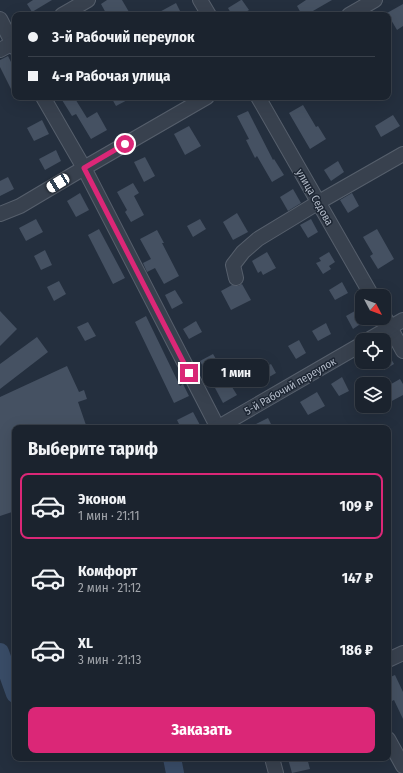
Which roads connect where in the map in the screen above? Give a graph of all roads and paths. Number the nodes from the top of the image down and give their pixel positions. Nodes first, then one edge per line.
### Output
1 (88, 0) edge
2 (200, 0) edge
3 (375, 0) edge
4 (67, 12) edge
5 (207, 12) edge
6 (354, 12) edge
7 (0, 19) edge
8 (12, 40) edge
9 (12, 45) edge
10 (0, 50) edge
11 (45, 100) edge
12 (202, 100) edge
13 (260, 100) edge
14 (403, 154) edge
15 (84, 168) junction
16 (319, 202) junction
17 (0, 214) edge
18 (236, 278) dead end
19 (368, 289) edge
20 (403, 320) edge
21 (391, 322) edge
22 (384, 325) edge
23 (389, 325) edge
24 (375, 333) edge
25 (355, 348) edge
26 (403, 351) edge
27 (216, 425) edge
28 (223, 425) edge
29 (403, 653) edge
30 (391, 659) edge
31 (391, 744) edge
32 (273, 761) edge
33 (403, 766) edge
34 (276, 773) edge

1 - 4 street
2 - 5 street
3 - 6 street
7 - 8 street
9 - 10 street
11 - 15 street
12 - 15 street
13 - 16 street, улица Седова
14 - 16 street
15 - 17 street
15 - 27 street
16 - 18 street
16 - 19 street, улица Седова
20 - 21 street
22 - 24 street
23 - 26 street
25 - 28 street, 5-й Рабочий переулок
29 - 30 street
31 - 33 street
32 - 34 street

